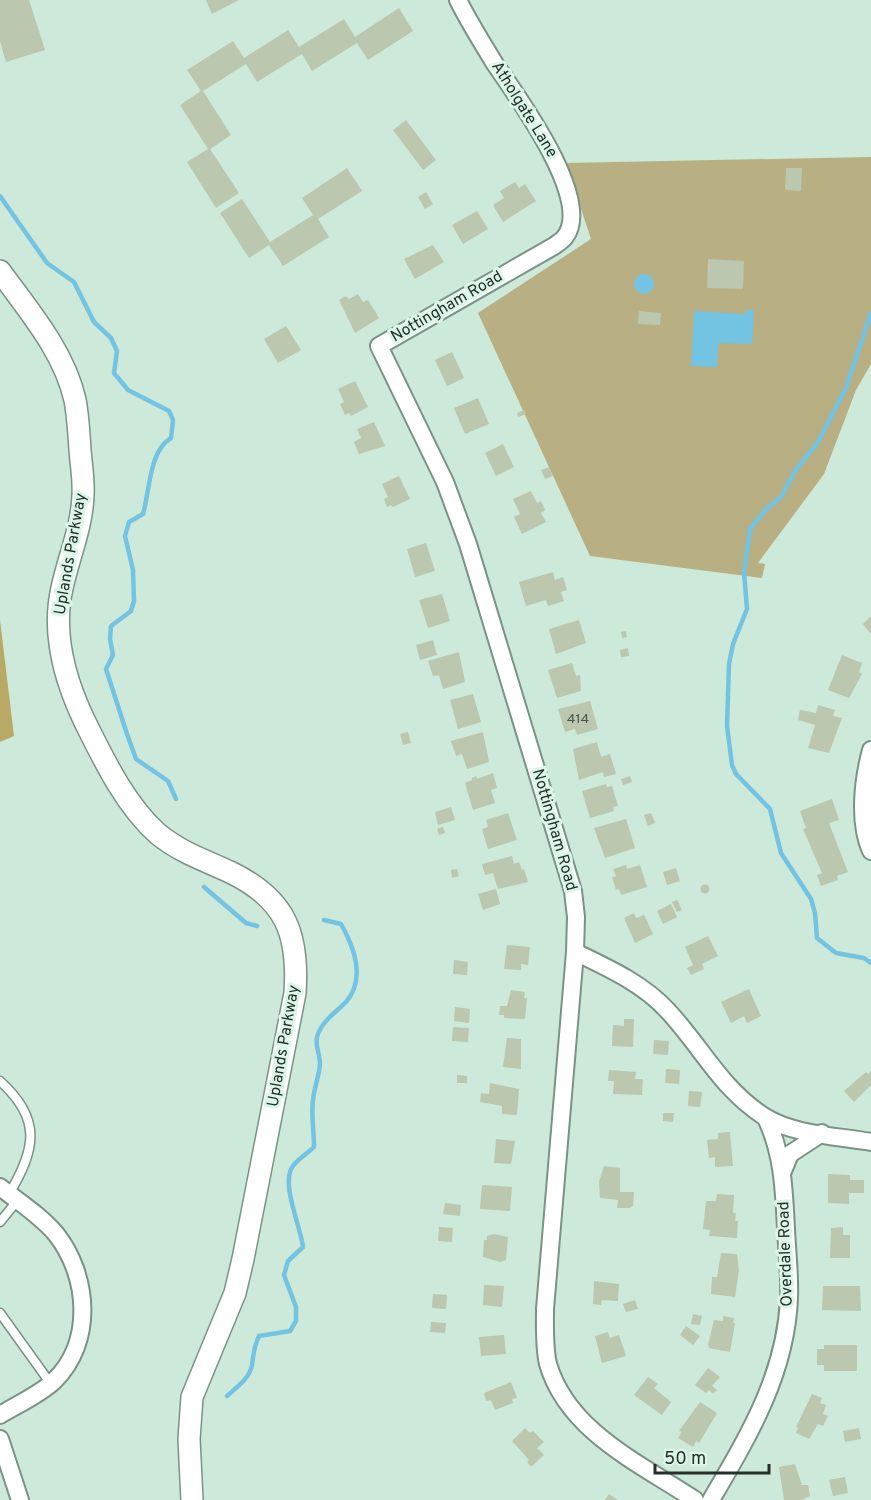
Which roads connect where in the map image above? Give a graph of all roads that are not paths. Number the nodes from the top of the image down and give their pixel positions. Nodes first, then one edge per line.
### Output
1 (458, 0) edge
2 (570, 226) joint
3 (0, 271) edge
4 (871, 750) edge
5 (871, 851) edge
6 (574, 952) junction
7 (0, 1080) edge
8 (766, 1118) junction
9 (822, 1133) junction
10 (871, 1143) edge
11 (783, 1170) junction
12 (9, 1194) edge
13 (0, 1222) edge
14 (0, 1313) edge
15 (51, 1384) junction
16 (0, 1414) edge
17 (0, 1439) edge
18 (20, 1500) edge
19 (192, 1500) edge
20 (695, 1500) edge
21 (711, 1500) edge

1 - 2 street, Atholgate Lane
2 - 6 street, Nottingham Road
3 - 19 street, Uplands Parkway
4 - 5 street
6 - 8 street
6 - 20 street, Nottingham Road
7 - 12 lane
8 - 9 street
8 - 11 street, Overdale Road
9 - 10 street
9 - 11 street
11 - 21 street, Overdale Road
12 - 13 lane
12 - 15 street
14 - 15 lane
15 - 16 street
17 - 18 street

